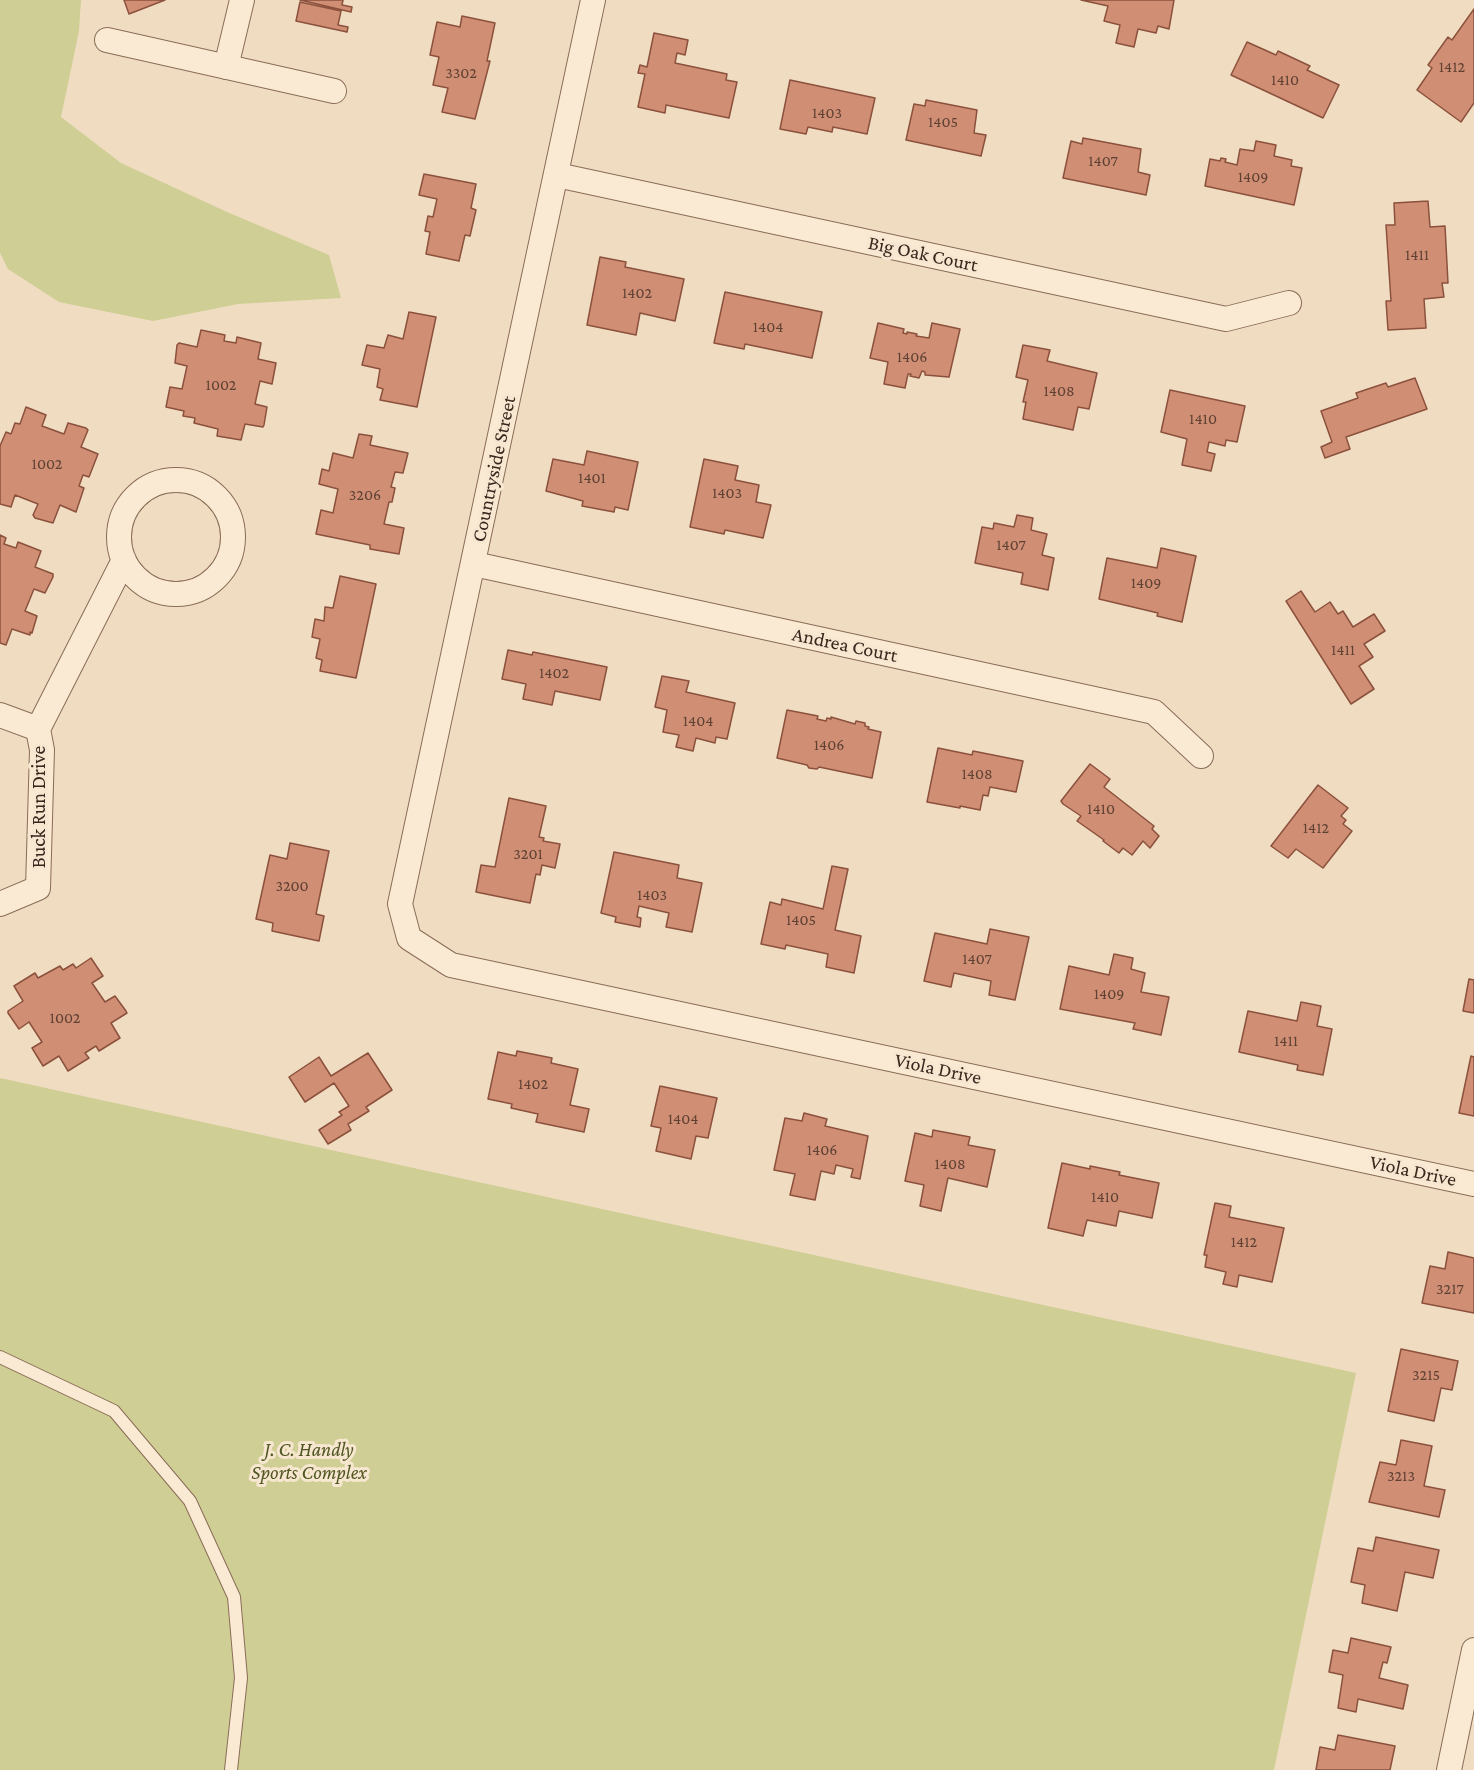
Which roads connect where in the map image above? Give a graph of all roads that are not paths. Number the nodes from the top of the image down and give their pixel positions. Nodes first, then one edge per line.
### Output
1 (242, 0) edge
2 (593, 0) edge
3 (107, 40) dead end
4 (226, 67) junction
5 (334, 91) dead end
6 (557, 175) junction
7 (1289, 303) dead end
8 (124, 560) junction
9 (474, 564) junction
10 (0, 715) edge
11 (38, 729) junction
12 (1201, 756) dead end
13 (0, 904) edge
14 (409, 938) joint
15 (1474, 1184) edge
16 (0, 1357) edge
17 (1474, 1650) edge
18 (231, 1770) edge
19 (1449, 1770) edge

1 - 4 street
2 - 6 street, Countryside Street
3 - 4 street
4 - 5 street
6 - 7 street, Big Oak Court
6 - 9 street, Countryside Street
8 - 8 street
8 - 11 street, Buck Run Drive
9 - 12 street, Andrea Court
9 - 14 street, Countryside Street
10 - 11 street
11 - 13 street, Buck Run Drive
14 - 15 street, Viola Drive
16 - 18 lane
17 - 19 street

